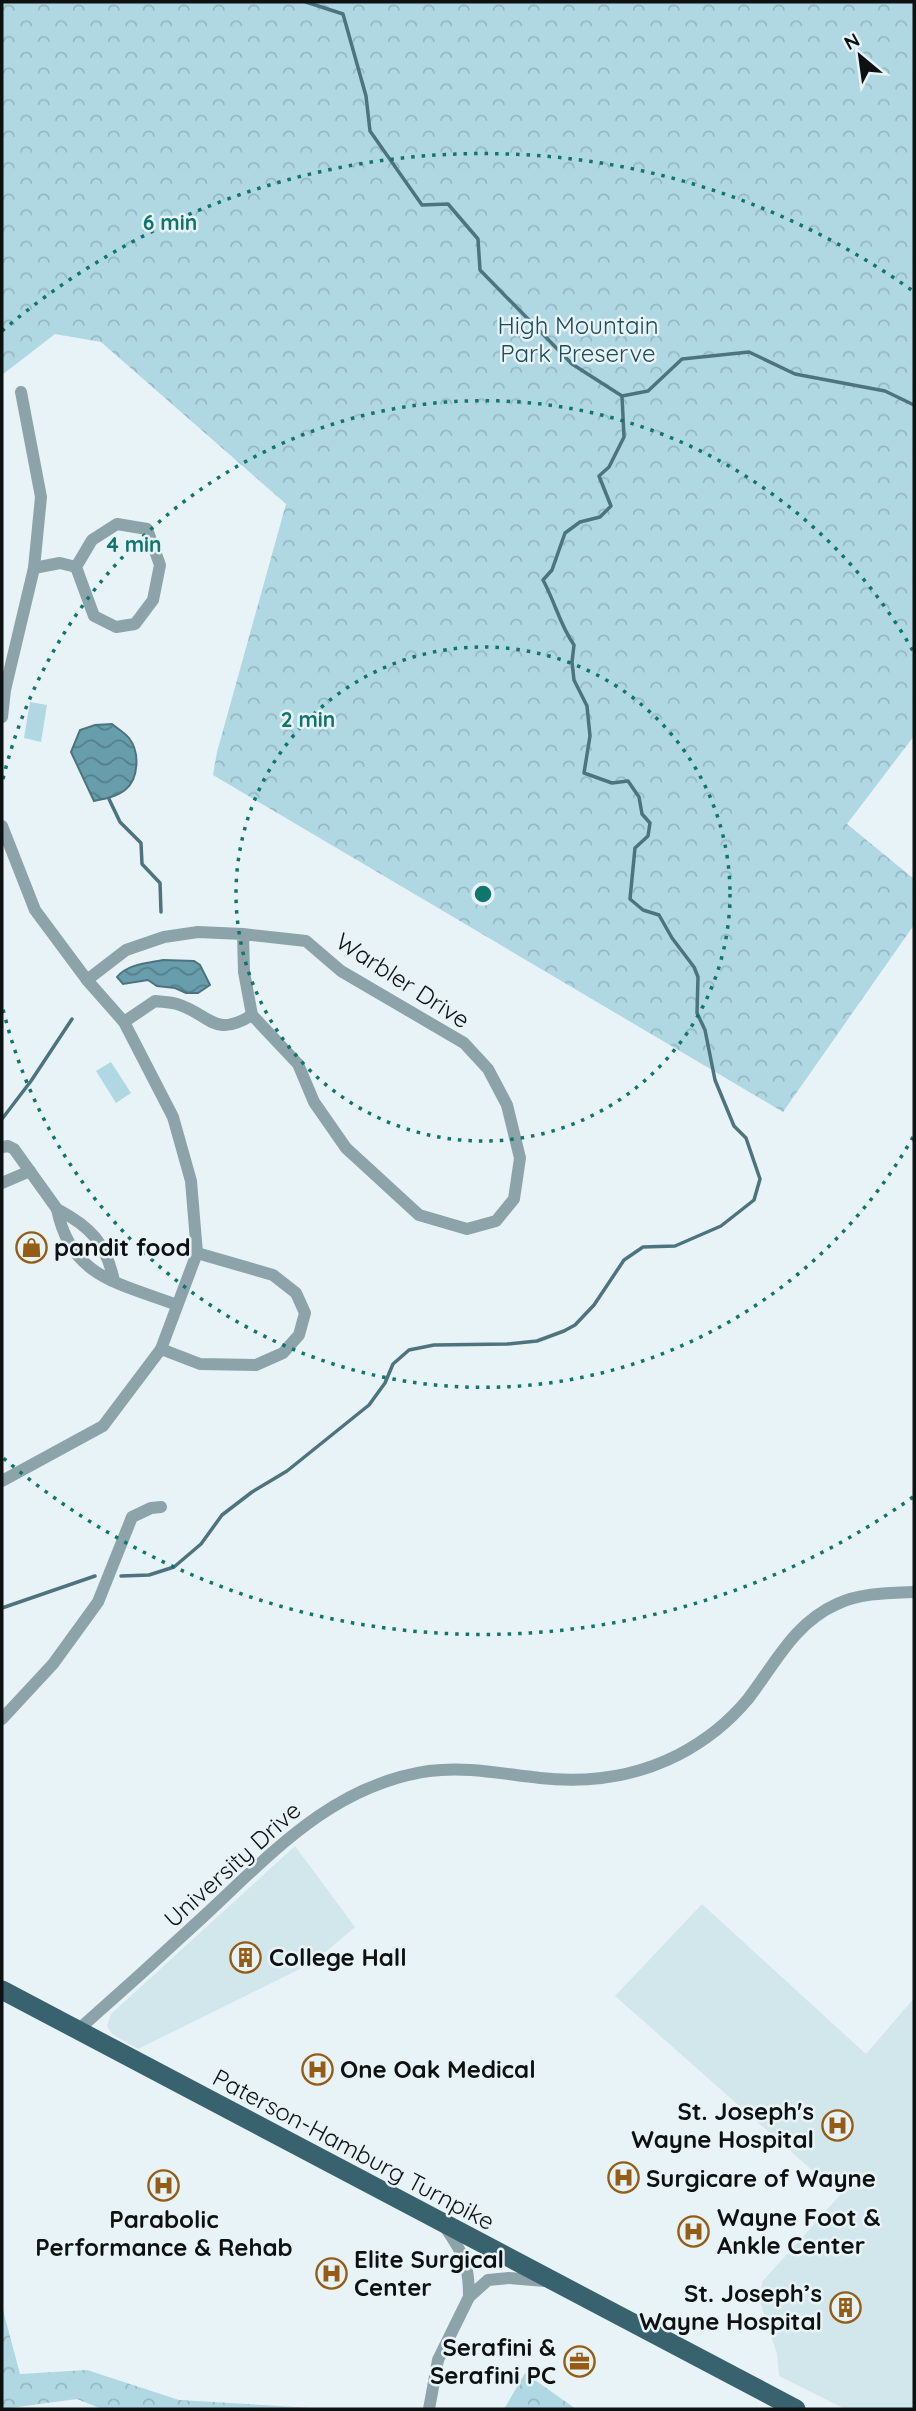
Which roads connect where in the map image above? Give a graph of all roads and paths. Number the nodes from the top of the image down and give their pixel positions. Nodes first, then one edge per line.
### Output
1 (21, 392) dead end
2 (76, 567) junction
3 (34, 568) junction
4 (3, 690) edge
5 (2, 717) edge
6 (2, 825) edge
7 (243, 934) junction
8 (87, 980) junction
9 (252, 1015) junction
10 (124, 1022) junction
11 (2, 1147) edge
12 (30, 1171) junction
13 (2, 1183) edge
14 (57, 1209) junction
15 (197, 1254) junction
16 (114, 1281) junction
17 (177, 1305) junction
18 (161, 1349) junction
19 (2, 1481) edge
20 (162, 1507) dead end
21 (914, 1592) edge
22 (2, 1719) edge
23 (2, 1990) edge
24 (78, 2031) junction
25 (443, 2224) junction
26 (552, 2282) junction
27 (469, 2297) junction
28 (429, 2409) edge
29 (796, 2409) edge

1 - 3 street
2 - 2 street
2 - 3 street
3 - 4 street
4 - 5 street
6 - 8 street
7 - 8 street, Warbler Drive
7 - 9 street
7 - 9 street, Warbler Drive
8 - 10 street
9 - 10 street
10 - 15 street
11 - 12 street
12 - 13 street
12 - 14 street
14 - 16 street
14 - 16 street
15 - 17 street
15 - 18 street
16 - 17 street
17 - 18 street
18 - 19 street
20 - 22 street
21 - 24 street, University Drive
23 - 24 main road, Paterson-Hamburg Turnpike
24 - 25 main road, Paterson-Hamburg Turnpike
25 - 26 main road, Paterson-Hamburg Turnpike
25 - 27 street
26 - 27 street
26 - 29 main road, Paterson-Hamburg Turnpike
27 - 28 street

